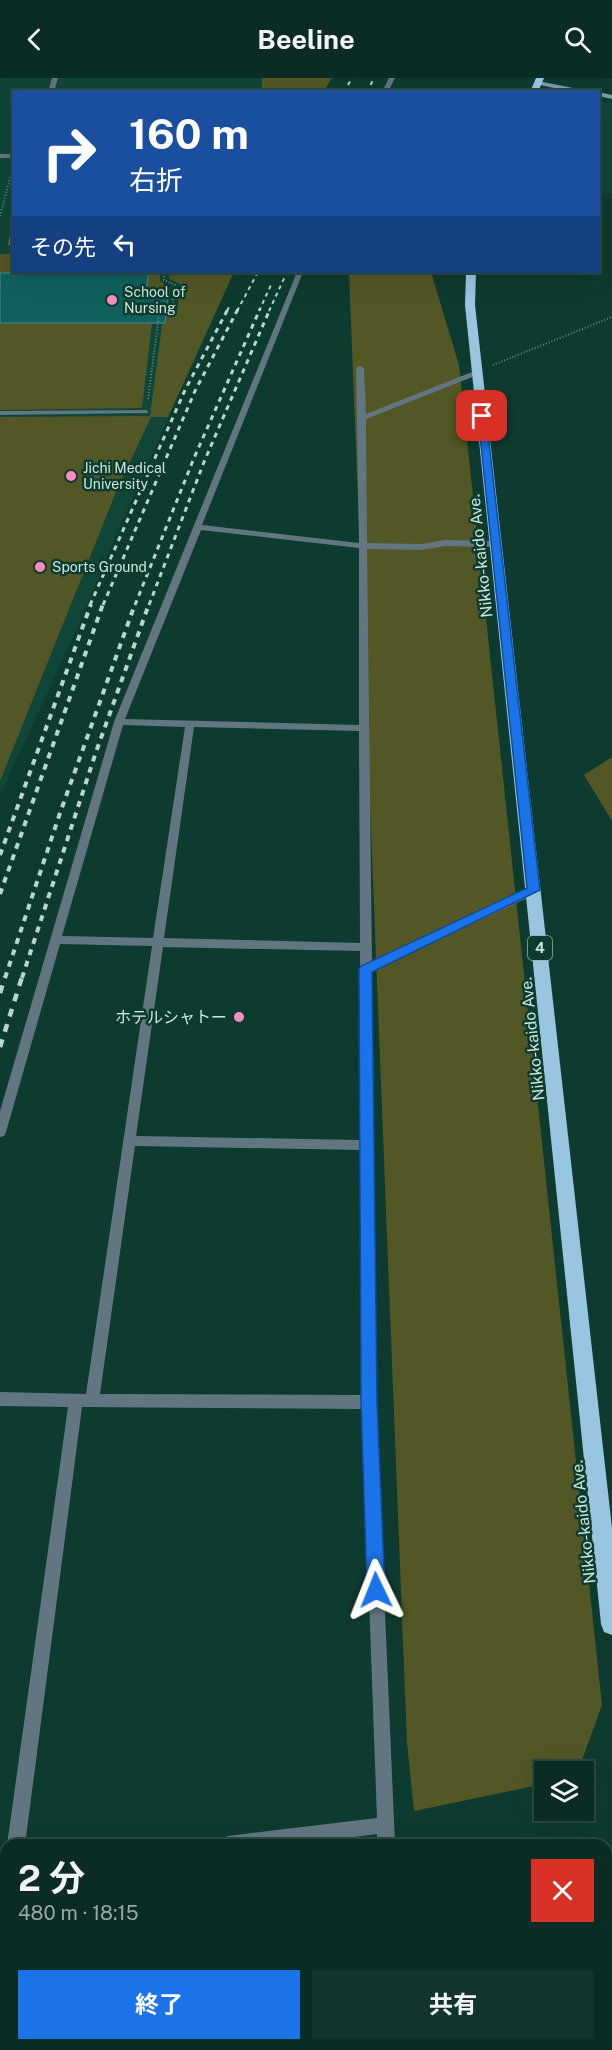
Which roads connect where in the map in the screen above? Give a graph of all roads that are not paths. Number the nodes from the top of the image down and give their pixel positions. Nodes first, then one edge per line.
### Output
1 (538, 84) edge
2 (572, 90) edge
3 (0, 244) edge
4 (12, 244) edge
5 (300, 273) edge
6 (471, 273) edge
7 (360, 368) dead end
8 (477, 372) junction
9 (146, 412) road end
10 (0, 413) edge
11 (362, 418) junction
12 (197, 527) junction
13 (497, 544) junction
14 (363, 546) junction
15 (119, 722) junction
16 (190, 724) junction
17 (364, 728) junction
18 (534, 890) junction
19 (56, 940) junction
20 (159, 942) junction
21 (366, 946) junction
22 (366, 969) junction
23 (0, 1132) edge
24 (129, 1141) junction
25 (367, 1145) junction
26 (0, 1399) edge
27 (76, 1400) junction
28 (92, 1401) junction
29 (369, 1402) junction
30 (612, 1624) edge
31 (385, 1825) junction
32 (17, 1839) edge
33 (275, 1839) edge
34 (386, 1839) edge

1 - 2 main road
3 - 4 street
5 - 12 street
6 - 8 highway, Nikko-kaido Ave. / 4
7 - 11 street
8 - 11 street
8 - 13 highway, Nikko-kaido Ave. / 4
9 - 10 lane
11 - 14 street
12 - 14 street
12 - 15 street
13 - 14 street
13 - 18 highway, Nikko-kaido Ave. / 4
14 - 17 street
15 - 16 street
15 - 19 street
16 - 17 street
16 - 20 street
17 - 21 street
18 - 22 street
18 - 30 highway, Nikko-kaido Ave. / 4
19 - 20 street
19 - 23 street
20 - 21 street
20 - 24 street
21 - 22 street
22 - 25 street
24 - 25 street
24 - 28 street
25 - 29 street
26 - 27 street
27 - 28 street
27 - 32 street
28 - 29 street
29 - 31 street
31 - 33 street
31 - 34 street

